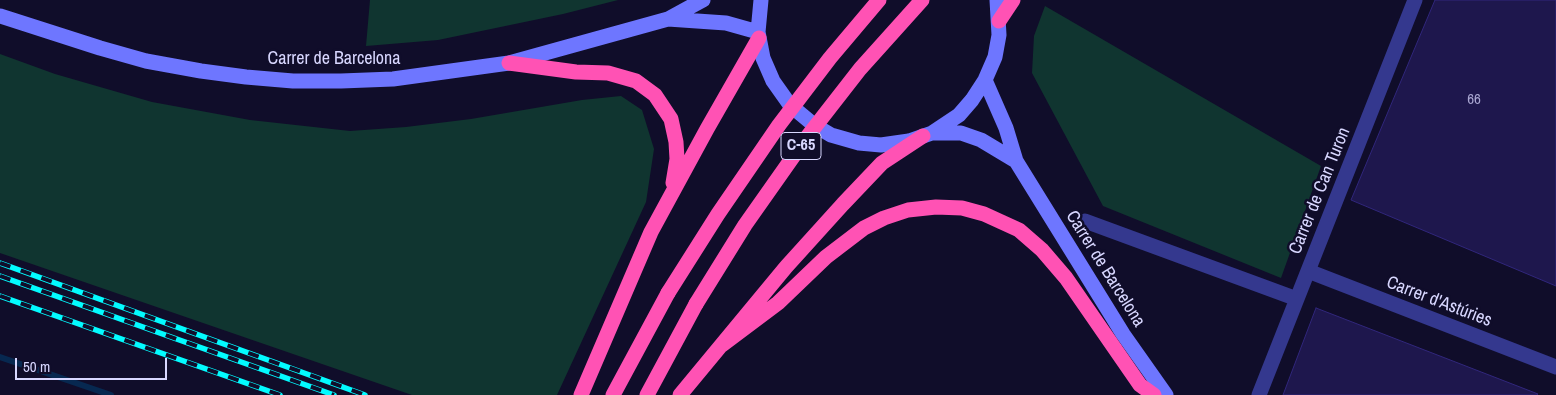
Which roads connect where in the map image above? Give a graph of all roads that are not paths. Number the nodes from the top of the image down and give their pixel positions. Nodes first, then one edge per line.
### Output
1 (703, 0) edge
2 (761, 0) edge
3 (880, 0) edge
4 (922, 0) edge
5 (997, 0) edge
6 (1013, 0) edge
7 (1415, 0) edge
8 (0, 16) edge
9 (668, 19) junction
10 (999, 21) junction
11 (759, 35) junction
12 (509, 63) junction
13 (985, 80) junction
14 (928, 134) junction
15 (1016, 161) junction
16 (671, 195) junction
17 (1085, 221) dead end
18 (1308, 271) junction
19 (1297, 299) junction
20 (722, 345) junction
21 (1556, 368) edge
22 (581, 395) edge
23 (613, 395) edge
24 (647, 395) edge
25 (680, 395) edge
26 (1154, 395) edge
27 (1166, 395) edge
28 (1259, 395) edge

1 - 9 main road, Carrer de Barcelona
2 - 11 main road
3 - 23 highway, C-65, bridge
4 - 24 highway, C-65, bridge
5 - 10 main road
6 - 10 highway
7 - 18 street, Carrer de Can Turon
8 - 12 main road, Carrer de Barcelona
9 - 11 main road, Carrer de Barcelona
9 - 12 main road, Carrer de Barcelona
10 - 13 main road
11 - 14 main road
11 - 16 highway
12 - 16 highway
13 - 14 main road
13 - 15 main road, Carrer de Barcelona
14 - 15 main road, Carrer de Barcelona
14 - 20 highway
15 - 27 main road, Carrer de Barcelona
16 - 22 highway
17 - 19 street
18 - 19 street, Carrer de Can Turon
18 - 21 street, Carrer d'Astúries
19 - 28 street, Carrer de Can Turon
20 - 25 highway
20 - 26 highway

